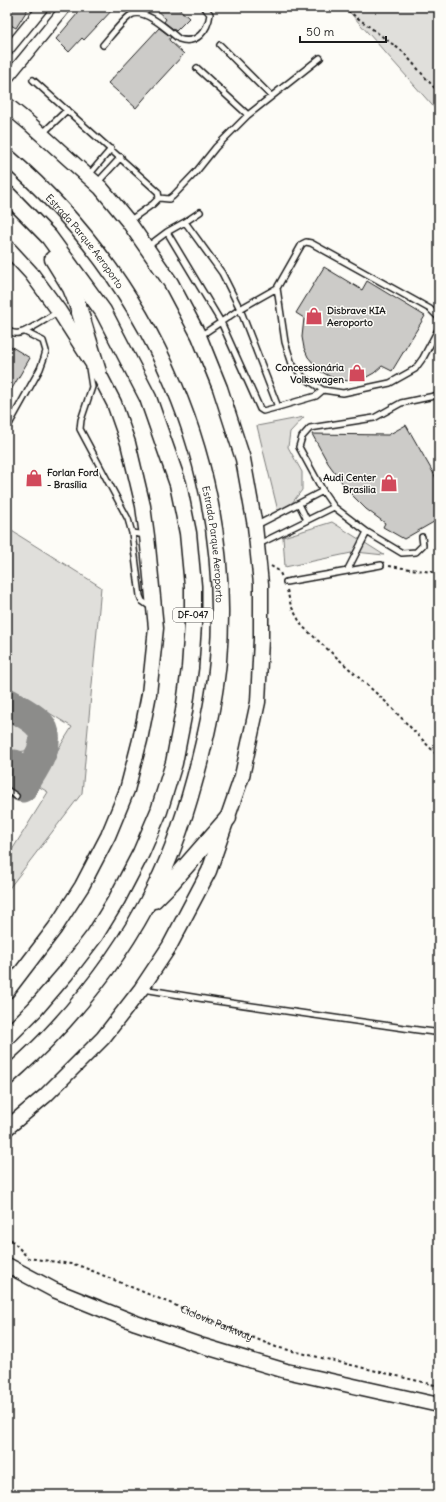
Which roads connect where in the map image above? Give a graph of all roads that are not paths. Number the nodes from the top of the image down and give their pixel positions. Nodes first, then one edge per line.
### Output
1 (43, 7) edge
2 (66, 7) edge
3 (204, 7) edge
4 (103, 45) dead end
5 (220, 45) dead end
6 (7, 52) edge
7 (320, 58) dead end
8 (20, 64) junction
9 (197, 68) dead end
10 (7, 79) edge
11 (33, 80) dead end
12 (271, 96) junction
13 (7, 105) edge
14 (67, 110) junction
15 (248, 115) junction
16 (42, 134) junction
17 (111, 149) junction
18 (7, 158) edge
19 (121, 158) junction
20 (92, 180) junction
21 (11, 198) edge
22 (159, 198) junction
23 (200, 212) dead end
24 (128, 221) junction
25 (185, 222) junction
26 (167, 232) junction
27 (7, 247) edge
28 (147, 247) junction
29 (277, 288) junction
30 (240, 310) junction
31 (59, 311) junction
32 (439, 318) edge
33 (221, 322) junction
34 (439, 328) edge
35 (7, 329) edge
36 (24, 332) junction
37 (199, 336) junction
38 (87, 355) junction
39 (98, 372) junction
40 (324, 390) junction
41 (439, 395) edge
42 (278, 407) junction
43 (7, 428) edge
44 (323, 491) junction
45 (299, 504) junction
46 (334, 507) junction
47 (307, 520) junction
48 (256, 526) junction
49 (368, 532) junction
50 (132, 533) junction
51 (147, 536) junction
52 (422, 537) dead end
53 (258, 550) junction
54 (381, 565) road end
55 (347, 571) junction
56 (286, 582) road end
57 (154, 609) junction
58 (7, 790) edge
59 (16, 796) dead end
60 (228, 818) junction
61 (142, 912) junction
62 (141, 989) junction
63 (7, 991) edge
64 (439, 1031) edge
65 (7, 1037) edge
66 (7, 1077) edge
67 (7, 1128) edge
68 (7, 1265) edge
69 (439, 1405) edge

1 - 6 street
2 - 8 street
3 - 4 lane
5 - 12 lane
6 - 8 street
7 - 12 lane
8 - 10 street
9 - 15 lane
11 - 14 lane
12 - 15 lane
13 - 16 street
14 - 16 lane
14 - 17 lane
15 - 22 lane
16 - 20 street
17 - 19 lane
17 - 20 lane
18 - 61 main road, Estrada Parque Aeroporto / DF-047
19 - 20 lane
19 - 22 lane
20 - 24 street
21 - 39 main road
21 - 65 main road, DF-047
22 - 24 lane
23 - 25 lane
24 - 28 street
25 - 26 lane
25 - 30 lane
26 - 28 lane
26 - 33 lane
27 - 31 street
28 - 37 street
29 - 30 lane
29 - 32 lane
29 - 40 lane
30 - 33 lane
30 - 42 lane
31 - 36 lane
31 - 38 street
33 - 37 lane
33 - 42 lane
34 - 40 lane
35 - 36 lane
36 - 43 lane
37 - 48 street
38 - 39 street
38 - 50 lane
39 - 51 street
40 - 42 lane
41 - 44 lane
44 - 45 lane
44 - 46 lane
45 - 47 lane
45 - 48 lane
46 - 47 lane
46 - 49 lane
47 - 53 lane
48 - 53 street
49 - 52 lane
49 - 55 lane
50 - 51 lane
50 - 57 lane
51 - 57 street
53 - 60 street
54 - 55 lane
55 - 56 lane
57 - 63 street
58 - 59 lane
60 - 61 main road
60 - 62 street
61 - 66 main road, Estrada Parque Aeroporto / DF-047
62 - 64 lane
62 - 67 street
68 - 69 street

